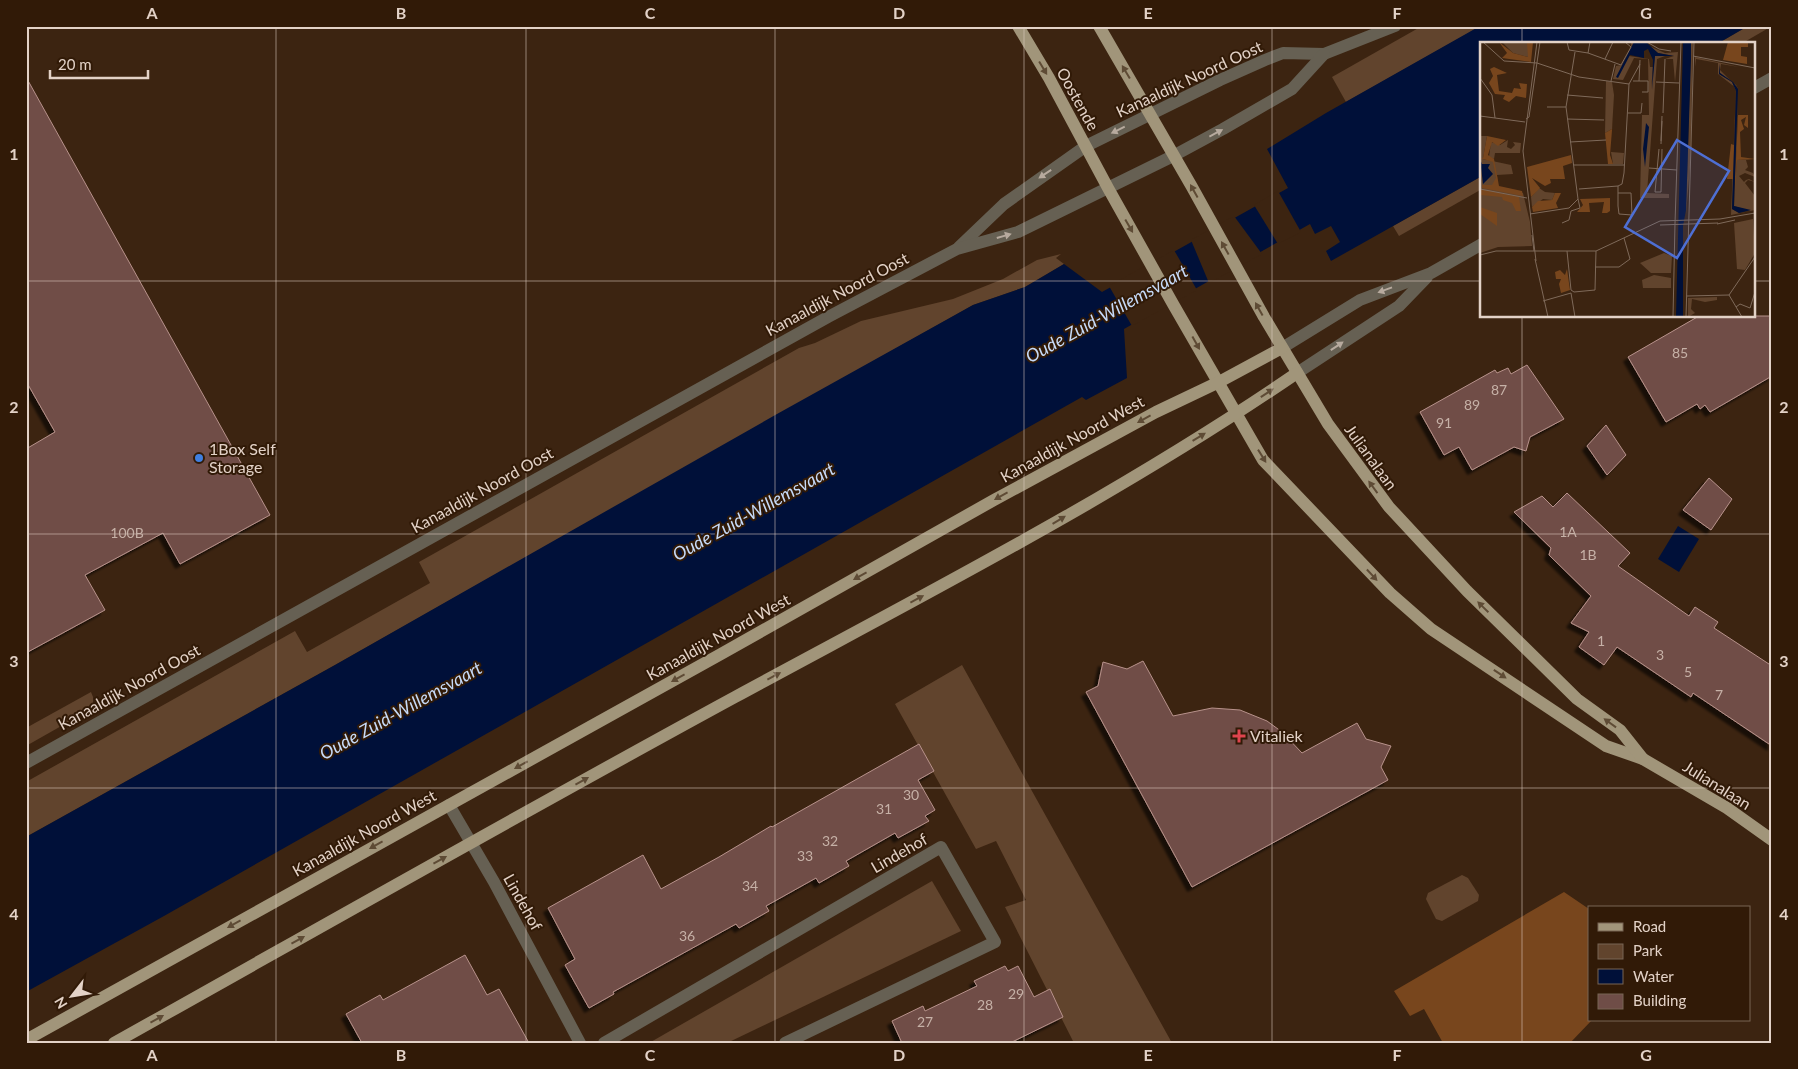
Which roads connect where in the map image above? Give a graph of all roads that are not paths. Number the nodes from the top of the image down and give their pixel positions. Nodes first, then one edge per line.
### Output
1 (1018, 26) edge
2 (1099, 26) edge
3 (1395, 26) edge
4 (1324, 54) junction
5 (1772, 78) edge
6 (1756, 87) edge
7 (1150, 114) junction
8 (1086, 146) junction
9 (1173, 156) junction
10 (1108, 188) junction
11 (1480, 245) edge
12 (957, 249) junction
13 (1431, 273) junction
14 (1282, 348) junction
15 (1297, 373) junction
16 (1219, 382) junction
17 (1238, 414) junction
18 (1643, 758) junction
19 (26, 763) edge
20 (450, 805) junction
21 (1772, 840) edge
22 (471, 843) junction
23 (26, 1040) edge
24 (114, 1043) edge
25 (580, 1043) edge
26 (604, 1043) edge
27 (785, 1043) edge

1 -> 8 main road, Oostende
7 -> 2 main road
3 - 4 street, Kanaaldijk Noord Oost
4 - 7 street, Kanaaldijk Noord Oost
9 -> 4 street, Kanaaldijk Noord Oost
5 - 6 street
7 -> 8 street, Kanaaldijk Noord Oost
7 - 9 main road, Julianalaan
8 - 10 main road, Oostende
8 -> 12 street, Kanaaldijk Noord Oost
9 - 10 street, Kanaaldijk Noord Oost
14 -> 9 main road, Julianalaan
12 -> 10 street, Kanaaldijk Noord Oost
10 -> 16 main road, Julianalaan
11 - 13 street, Kanaaldijk Noord West
12 - 19 street, Kanaaldijk Noord Oost
13 -> 14 street, Kanaaldijk Noord West
15 -> 13 street, Kanaaldijk Noord West
14 - 15 main road, Julianalaan
14 - 16 main road, Kanaaldijk Noord West
17 -> 15 main road, Kanaaldijk Noord West
18 -> 15 main road, Julianalaan
16 - 17 main road, Julianalaan
16 -> 20 main road, Kanaaldijk Noord West
17 -> 18 main road, Julianalaan
22 -> 17 main road, Kanaaldijk Noord West
18 - 21 main road, Julianalaan
20 - 22 street, Lindehof
20 -> 23 main road, Kanaaldijk Noord West
24 -> 22 main road, Kanaaldijk Noord West
22 - 25 street, Lindehof
26 - 27 street, Lindehof

